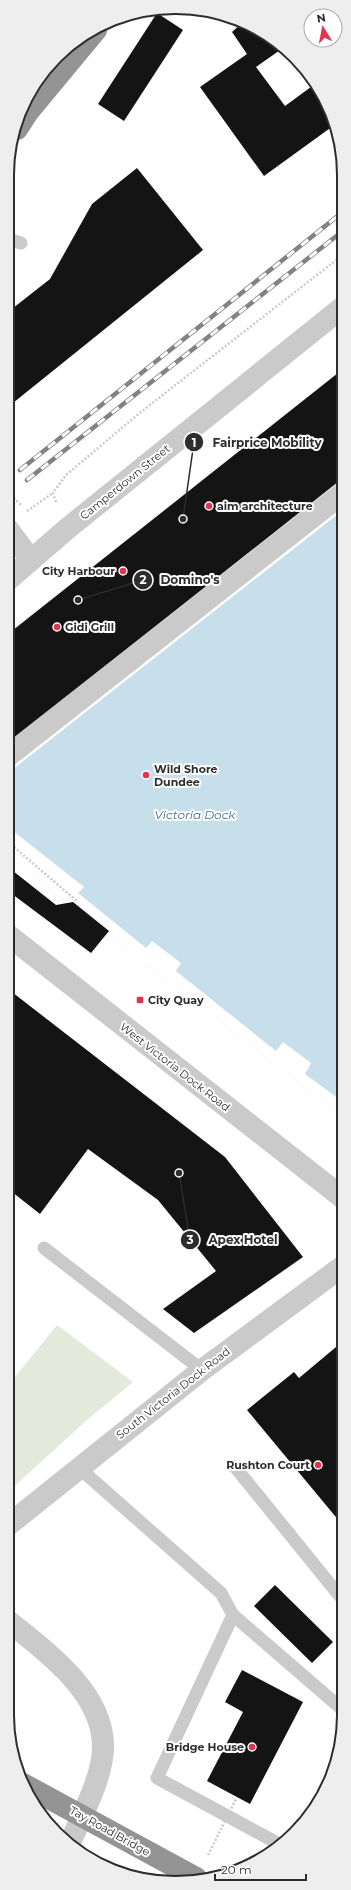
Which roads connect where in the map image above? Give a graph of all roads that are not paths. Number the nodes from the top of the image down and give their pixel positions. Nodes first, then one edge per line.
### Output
1 (88, 40) edge
2 (25, 116) edge
3 (337, 312) edge
4 (337, 498) edge
5 (14, 537) edge
6 (32, 560) junction
7 (14, 575) edge
8 (14, 751) edge
9 (14, 940) edge
10 (337, 1193) edge
11 (44, 1248) dead end
12 (337, 1270) edge
13 (202, 1370) junction
14 (235, 1466) dead end
15 (78, 1467) junction
16 (14, 1520) edge
17 (337, 1590) edge
18 (233, 1615) junction
19 (14, 1626) edge
20 (337, 1705) edge
21 (32, 1789) edge
22 (72, 1838) edge
23 (275, 1842) edge
24 (191, 1876) edge

1 - 2 highway
3 - 6 street, Camperdown Street
4 - 8 street
5 - 6 street
6 - 7 street
9 - 10 street, West Victoria Dock Road
11 - 13 lane
12 - 13 street, South Victoria Dock Road
13 - 15 street, South Victoria Dock Road
14 - 17 lane
15 - 16 street, South Victoria Dock Road
15 - 18 lane
18 - 20 lane
18 - 23 lane
19 - 22 street
21 - 24 highway, Tay Road Bridge, bridge

